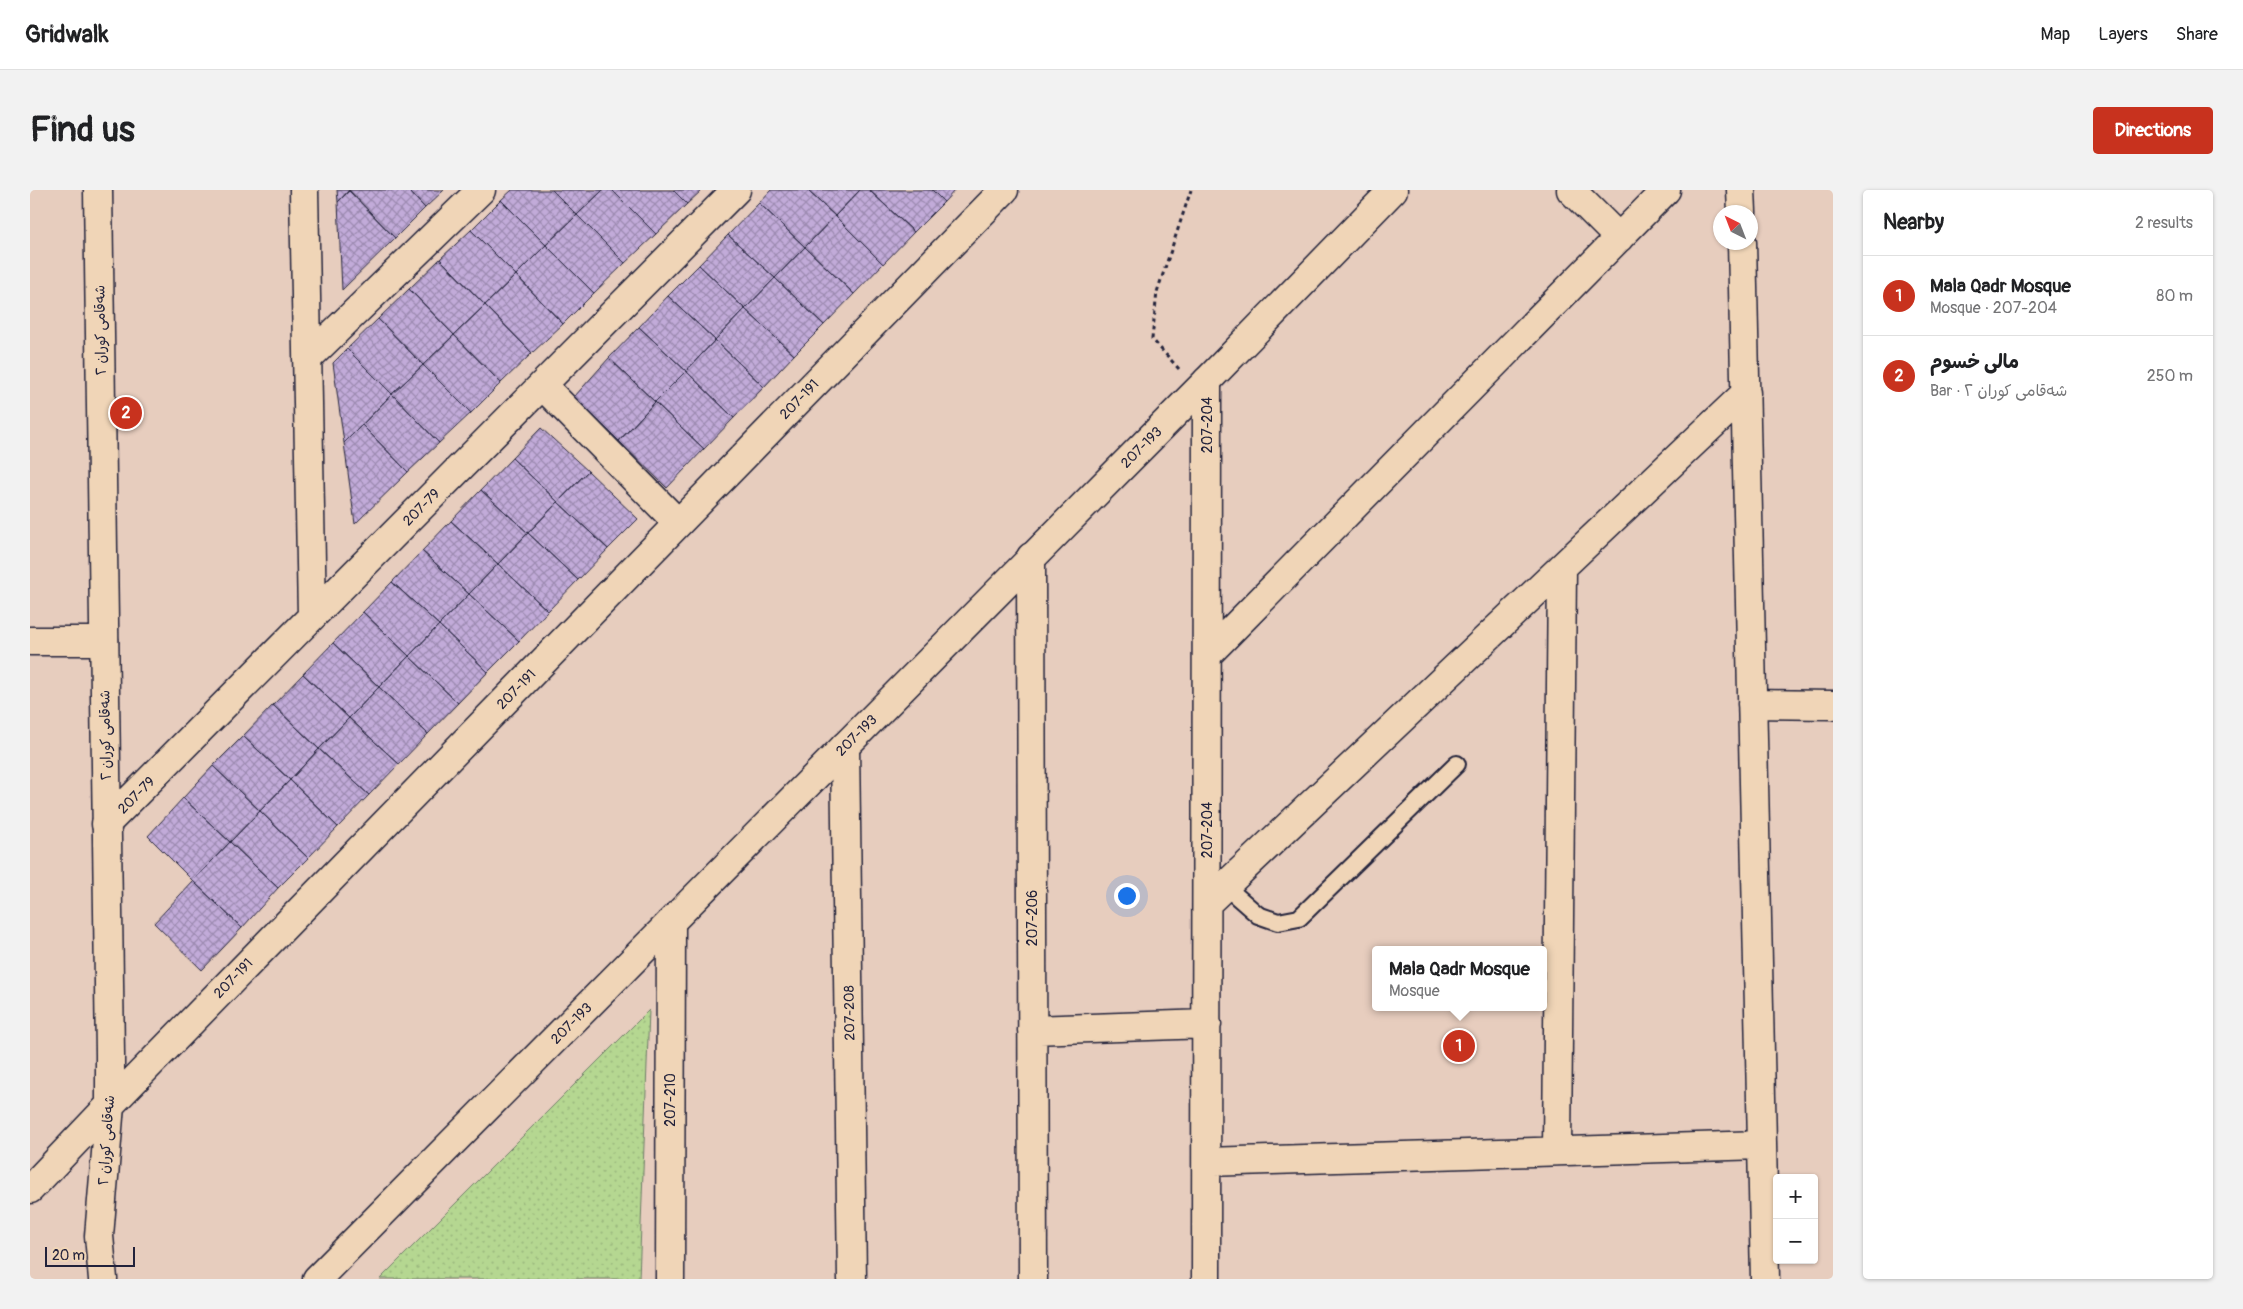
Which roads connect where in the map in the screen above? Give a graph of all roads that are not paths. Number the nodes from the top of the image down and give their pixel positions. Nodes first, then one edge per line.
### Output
1 (98, 190) edge
2 (304, 190) edge
3 (481, 190) edge
4 (736, 190) edge
5 (1004, 190) edge
6 (1393, 190) edge
7 (1571, 190) edge
8 (1666, 190) edge
9 (1741, 190) edge
10 (1742, 205) edge
11 (1619, 238) junction
12 (1742, 250) edge
13 (307, 359) junction
14 (1207, 380) junction
15 (542, 385) junction
16 (1746, 393) junction
17 (678, 523) junction
18 (1031, 557) junction
19 (1562, 567) junction
20 (312, 616) junction
21 (30, 641) edge
22 (104, 641) junction
23 (1207, 655) junction
24 (1752, 704) junction
25 (1833, 705) edge
26 (845, 746) junction
27 (1457, 764) dead end
28 (106, 824) junction
29 (1216, 895) junction
30 (671, 922) junction
31 (1207, 1024) junction
32 (1032, 1030) junction
33 (110, 1105) junction
34 (1762, 1145) junction
35 (1557, 1151) junction
36 (1207, 1162) junction
37 (30, 1189) edge
38 (103, 1279) edge
39 (317, 1279) edge
40 (670, 1279) edge
41 (852, 1279) edge
42 (1033, 1279) edge
43 (1206, 1279) edge
44 (1765, 1279) edge

1 - 22 street, شەقامی کوران ٢
2 - 13 street
3 - 13 street
4 - 15 street, 207-79
5 - 17 street, 207-191
6 - 14 street, 207-193
7 - 11 street
8 - 11 street
9 - 10 street
11 - 23 street
12 - 16 street
13 - 20 street
14 - 18 street, 207-193
14 - 23 street, 207-204
15 - 17 street
15 - 20 street, 207-79
16 - 19 street
16 - 24 street
17 - 33 street, 207-191
18 - 26 street, 207-193
18 - 32 street, 207-206
19 - 29 street
19 - 35 street
20 - 28 street, 207-79
21 - 22 street
22 - 28 street, شەقامی کوران ٢
23 - 29 street, 207-204
24 - 25 street
24 - 34 street
26 - 30 street, 207-193
26 - 41 street, 207-208
27 - 29 lane
28 - 33 street, شەقامی کوران ٢
29 - 31 street, 207-204
30 - 39 street, 207-193
30 - 40 street, 207-210
31 - 32 street
31 - 36 street, 207-204
32 - 42 street, 207-206
33 - 37 street, 207-191
33 - 38 street, شەقامی کوران ٢
34 - 35 street
34 - 44 street
35 - 36 street
36 - 43 street, 207-204

